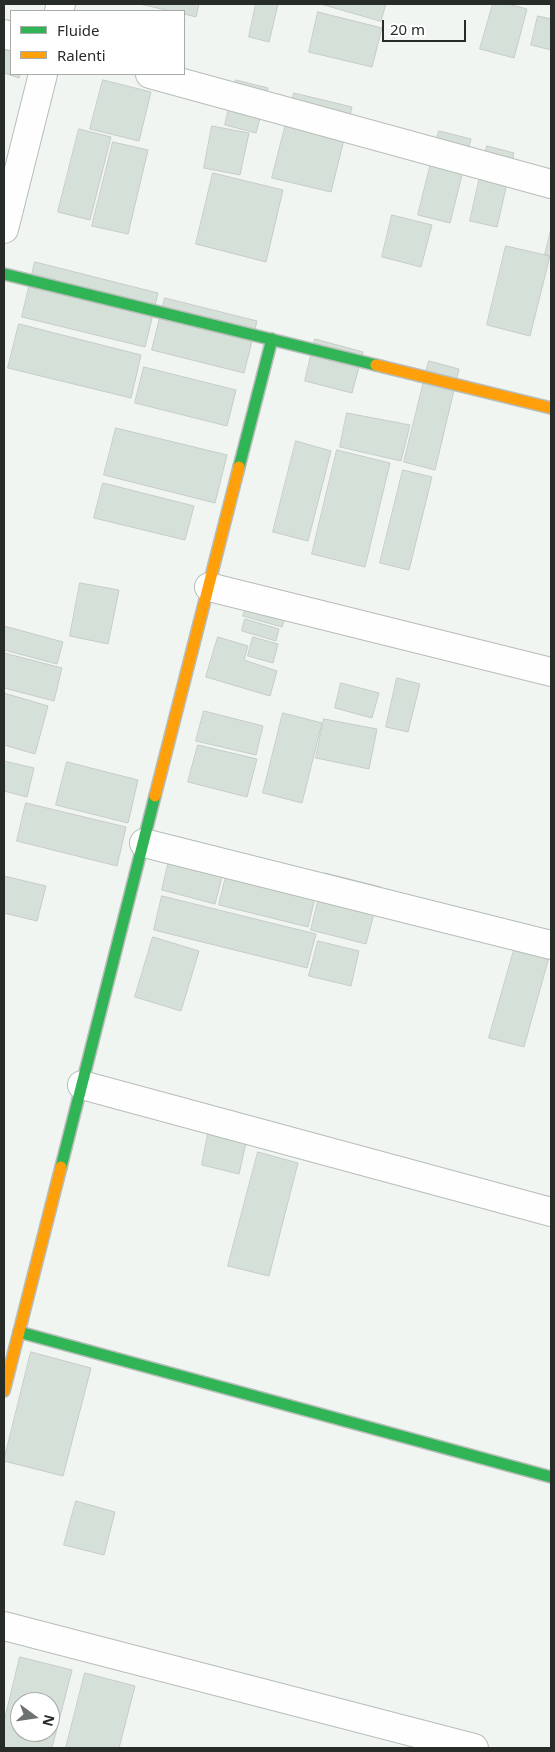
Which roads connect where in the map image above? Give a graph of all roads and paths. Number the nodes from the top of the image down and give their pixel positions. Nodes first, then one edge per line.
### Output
1 (43, 75) edge
2 (154, 75) edge
3 (551, 184) edge
4 (4, 229) edge
5 (4, 274) edge
6 (272, 340) junction
7 (551, 408) edge
8 (208, 587) junction
9 (551, 672) edge
10 (144, 843) junction
11 (551, 945) edge
12 (82, 1085) junction
13 (551, 1212) edge
14 (19, 1332) junction
15 (4, 1391) edge
16 (551, 1478) edge
17 (4, 1626) edge
18 (474, 1748) edge

1 - 4 street
2 - 3 street
5 - 6 street
6 - 7 street
6 - 8 street
8 - 9 street
8 - 10 street
10 - 11 street
10 - 12 street
12 - 13 street
12 - 14 street
14 - 15 street
14 - 16 street
17 - 18 street

